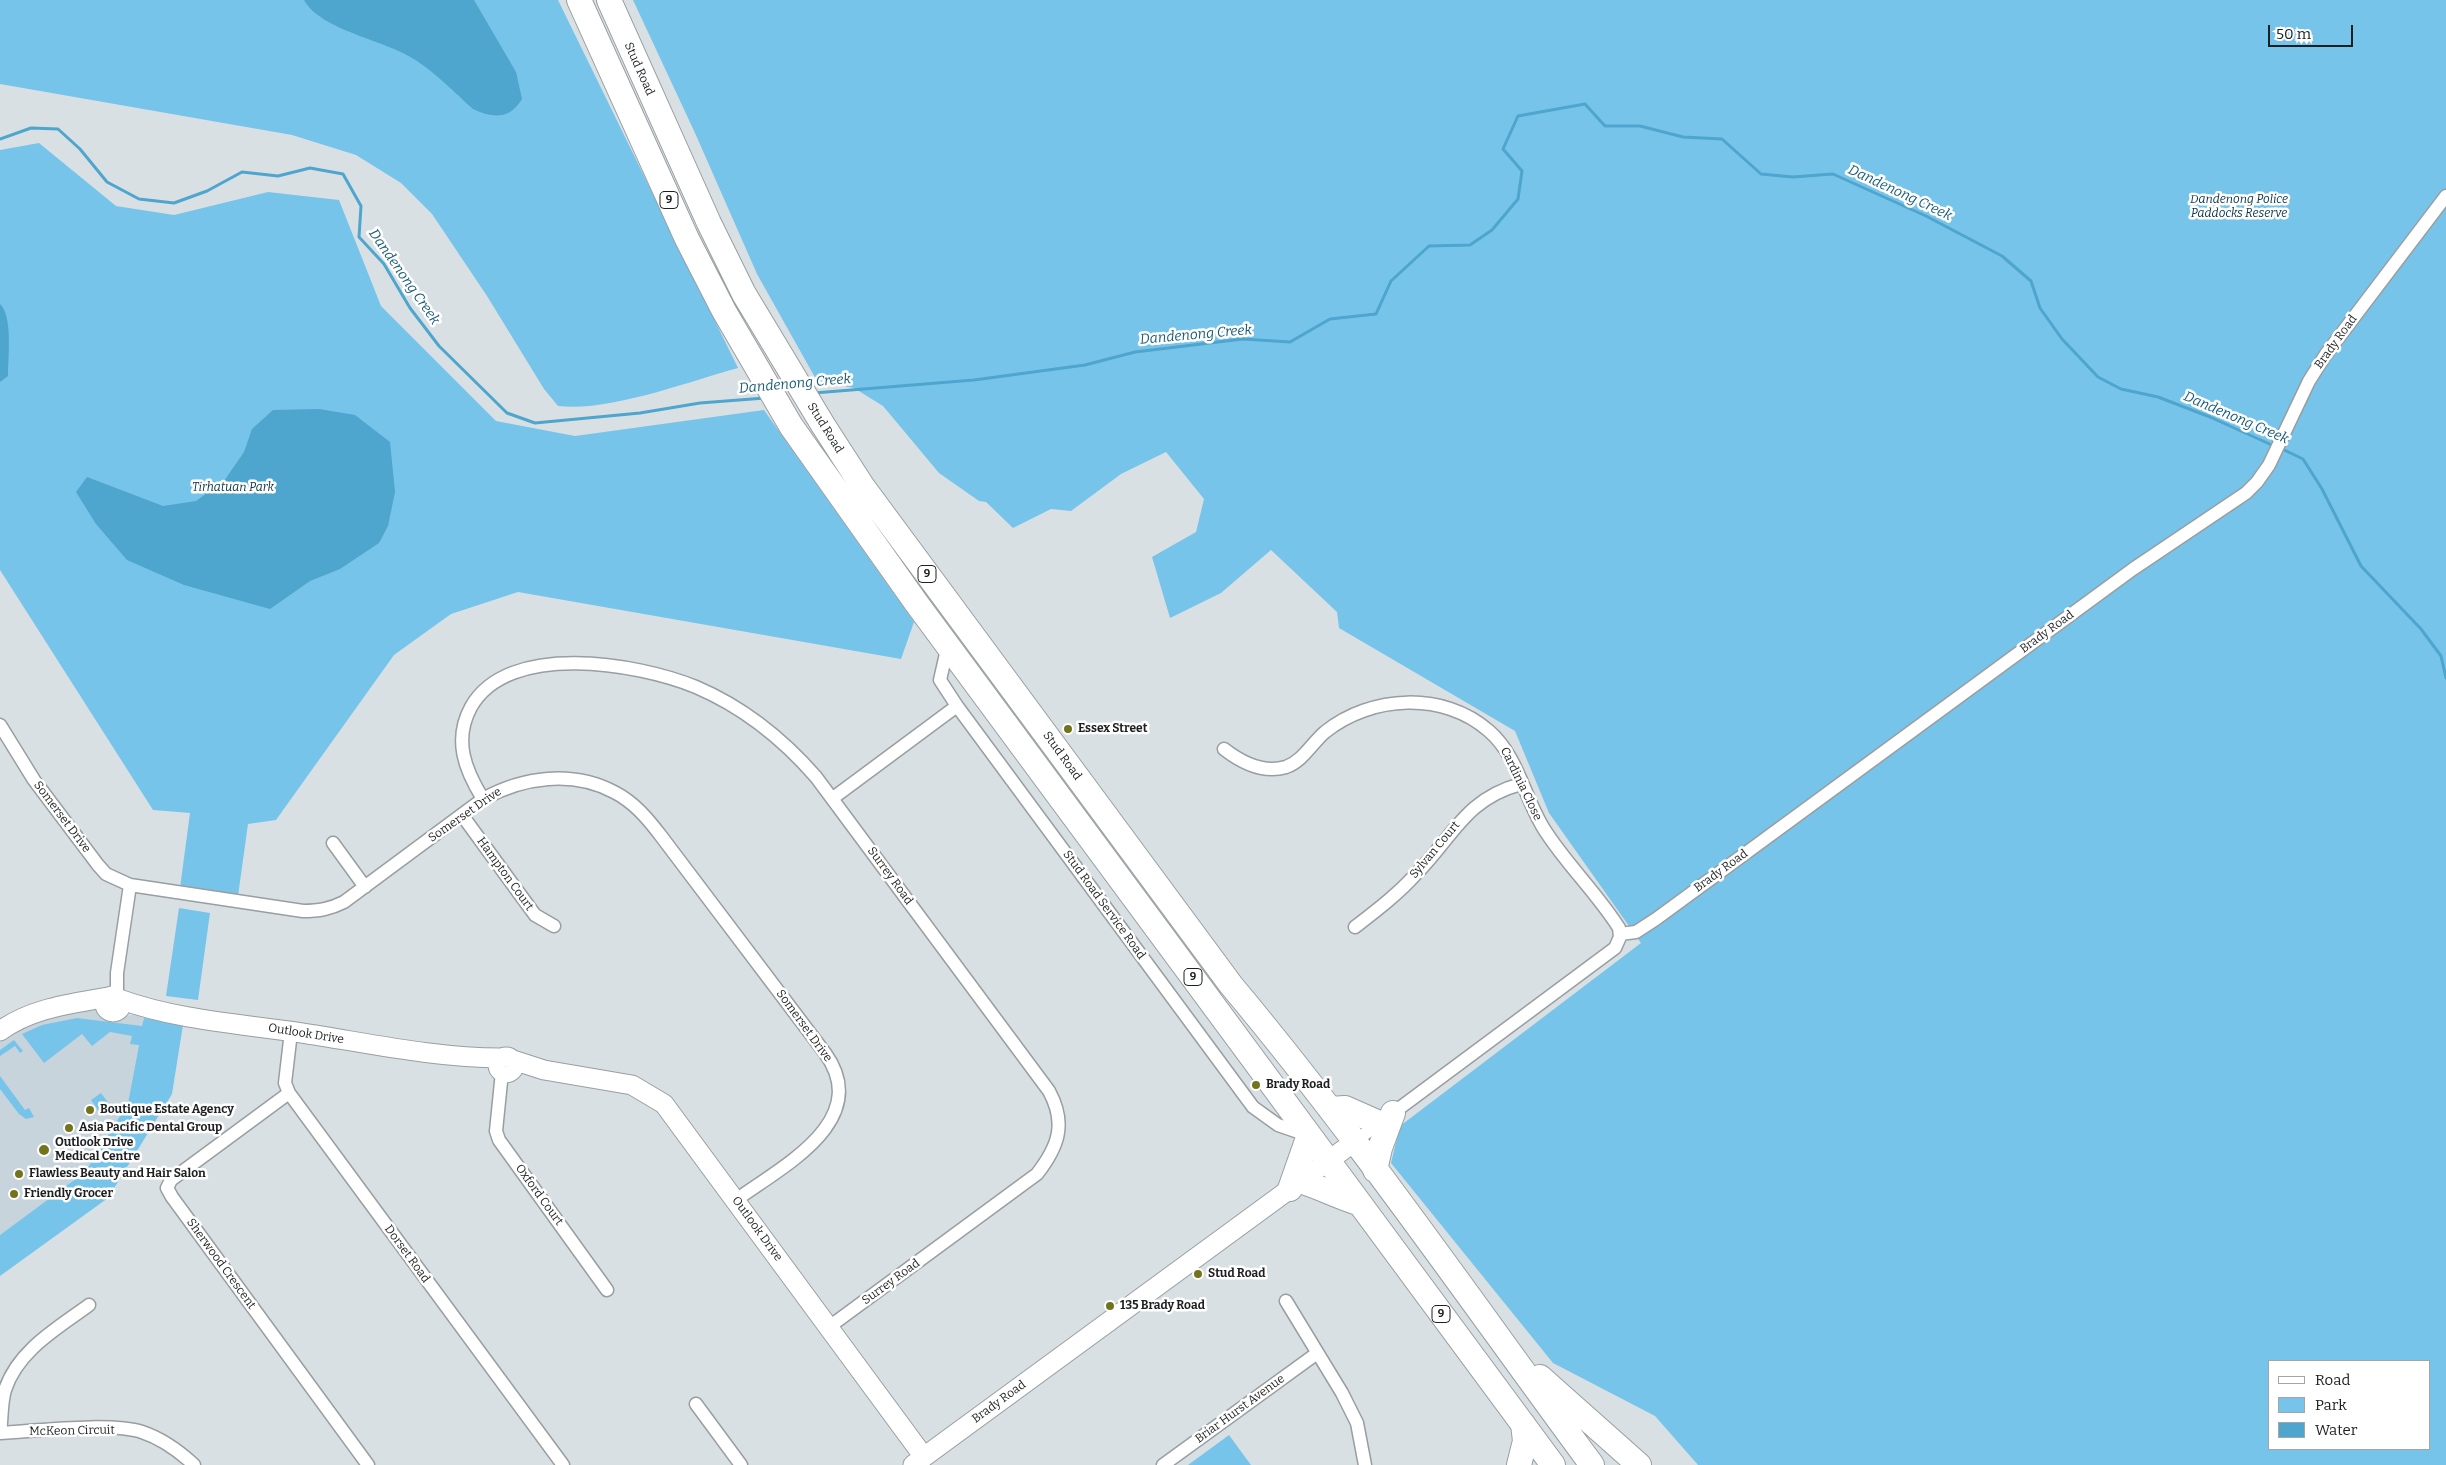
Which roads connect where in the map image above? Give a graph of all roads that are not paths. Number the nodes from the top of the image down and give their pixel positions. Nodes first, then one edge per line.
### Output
1 (579, 0) edge
2 (609, 0) edge
3 (2446, 196) edge
4 (948, 645) junction
5 (957, 706) junction
6 (0, 725) edge
7 (1224, 749) dead end
8 (1521, 784) junction
9 (832, 798) junction
10 (483, 800) junction
11 (462, 815) junction
12 (333, 844) dead end
13 (130, 885) junction
14 (365, 887) junction
15 (554, 926) dead end
16 (1355, 927) dead end
17 (1620, 934) junction
18 (113, 1001) junction
19 (0, 1031) edge
20 (291, 1032) junction
21 (506, 1067) junction
22 (289, 1093) junction
23 (1330, 1109) junction
24 (1386, 1118) junction
25 (1309, 1135) junction
26 (1354, 1142) junction
27 (1328, 1161) junction
28 (1375, 1170) junction
29 (1295, 1185) junction
30 (736, 1200) junction
31 (1360, 1204) junction
32 (607, 1290) dead end
33 (1286, 1301) dead end
34 (89, 1305) dead end
35 (829, 1328) junction
36 (1509, 1349) junction
37 (1316, 1354) junction
38 (696, 1404) dead end
39 (1523, 1424) junction
40 (0, 1433) edge
41 (1634, 1460) edge
42 (918, 1461) edge
43 (1580, 1461) edge
44 (194, 1465) edge
45 (368, 1465) edge
46 (563, 1465) edge
47 (741, 1465) edge
48 (1163, 1465) edge
49 (1366, 1465) edge
50 (1519, 1465) edge
51 (1554, 1465) edge

1 - 4 highway, Stud Road / 9
2 - 23 highway, Stud Road / 9
3 - 17 street, Brady Road
4 - 5 street, Stud Road Service Road
4 - 25 highway, Stud Road / 9
5 - 9 street
5 - 25 street, Stud Road Service Road
6 - 13 street, Somerset Drive
7 - 8 street, Cardinia Close
8 - 16 street, Sylvan Court
8 - 17 street, Cardinia Close
9 - 10 street, Surrey Road
9 - 35 street, Surrey Road
10 - 11 street, Somerset Drive
10 - 30 street, Somerset Drive
11 - 14 street, Somerset Drive
11 - 15 street, Hampton Court
12 - 14 street
13 - 14 street, Somerset Drive
13 - 18 street
17 - 24 street, Brady Road
18 - 19 street, Outlook Drive
18 - 20 street, Outlook Drive
20 - 21 street, Outlook Drive
20 - 22 street
21 - 30 street, Outlook Drive
21 - 32 street, Oxford Court
22 - 45 street, Sherwood Crescent
22 - 46 street, Dorset Road
23 - 24 highway
23 - 26 highway, Stud Road / 9
24 - 26 street, Brady Road
24 - 28 highway
25 - 27 highway, Stud Road / 9
25 - 29 highway
26 - 27 street, Brady Road
26 - 28 highway, Stud Road / 9
27 - 29 street, Brady Road
27 - 31 highway, Stud Road / 9
28 - 36 highway, Stud Road / 9
29 - 31 highway
29 - 42 street, Brady Road
30 - 35 street, Outlook Drive
31 - 39 highway, Stud Road / 9
33 - 37 street
34 - 40 street
35 - 42 street, Outlook Drive
36 - 41 highway
36 - 43 highway, Stud Road / 9
37 - 48 street, Briar Hurst Avenue
37 - 49 street
38 - 47 street
39 - 50 highway
39 - 51 highway, Stud Road / 9
40 - 44 street, McKeon Circuit
41 - 43 highway

